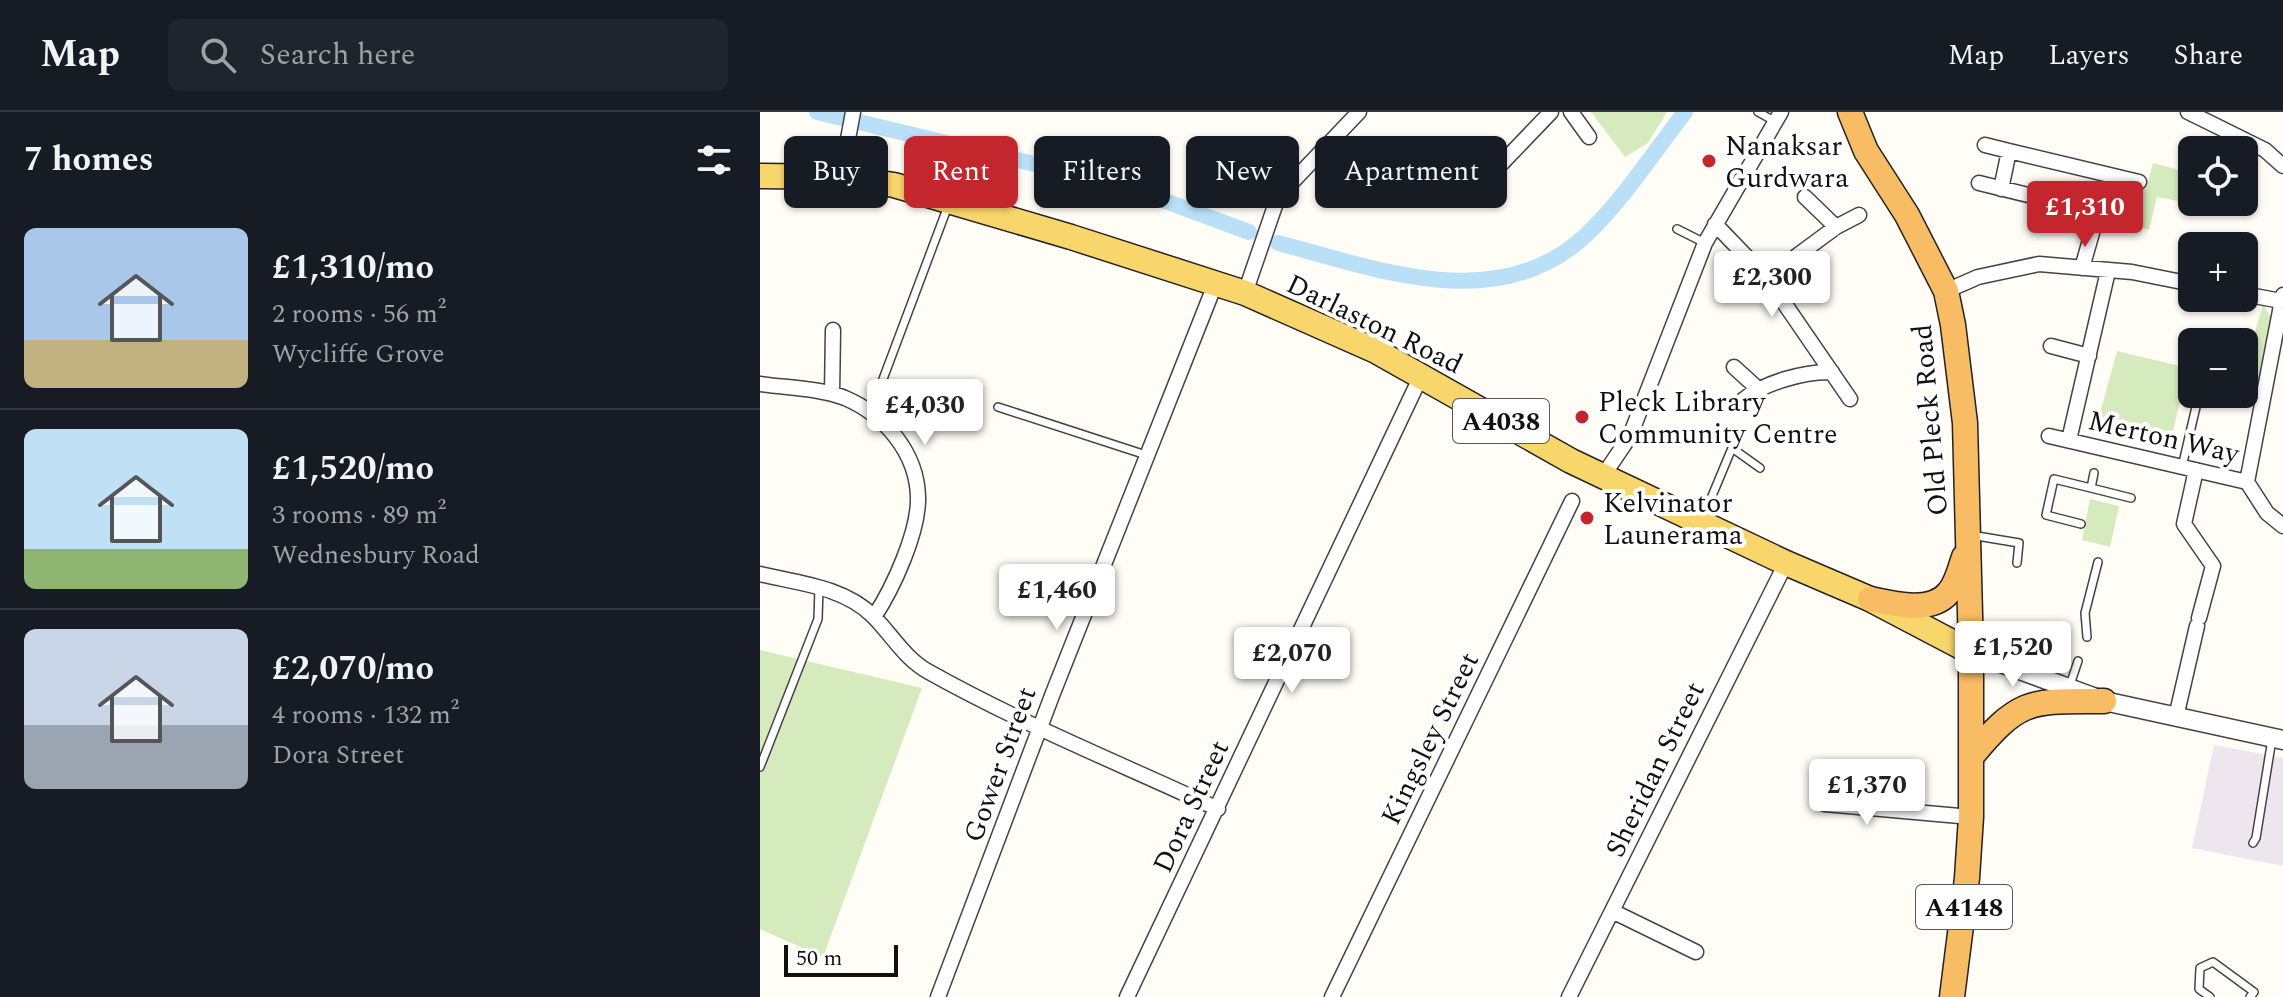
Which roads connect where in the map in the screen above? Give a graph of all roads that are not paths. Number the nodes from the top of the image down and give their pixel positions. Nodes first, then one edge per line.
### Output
1 (853, 112) edge
2 (1359, 112) edge
3 (1551, 112) edge
4 (1571, 112) edge
5 (1758, 112) edge
6 (1850, 112) edge
7 (2188, 112) edge
8 (1778, 117) edge
9 (848, 136) edge
10 (1589, 137) dead end
11 (1985, 145) dead end
12 (2009, 151) junction
13 (1507, 158) edge
14 (2283, 166) edge
15 (1299, 173) edge
16 (760, 176) edge
17 (784, 176) edge
18 (2139, 182) dead end
19 (1979, 183) dead end
20 (2001, 189) junction
21 (1805, 197) dead end
22 (947, 208) edge
23 (976, 208) edge
24 (1273, 208) edge
25 (1859, 215) dead end
26 (1715, 224) junction
27 (1836, 227) junction
28 (1677, 229) dead end
29 (1705, 243) junction
30 (2082, 268) junction
31 (2108, 271) junction
32 (1767, 278) junction
33 (2178, 281) edge
34 (1216, 282) junction
35 (1946, 291) junction
36 (1245, 293) junction
37 (2258, 295) edge
38 (2282, 298) edge
39 (833, 330) dead end
40 (2051, 346) dead end
41 (2089, 356) junction
42 (1734, 367) dead end
43 (1832, 372) junction
44 (1421, 376) junction
45 (760, 384) edge
46 (1757, 388) junction
47 (832, 394) junction
48 (1850, 399) dead end
49 (1743, 400) dead end
50 (998, 407) dead end
51 (2197, 408) edge
52 (870, 413) junction
53 (2049, 436) dead end
54 (2069, 440) junction
55 (1146, 455) junction
56 (1760, 468) dead end
57 (2189, 468) junction
58 (2094, 473) dead end
59 (1603, 476) junction
60 (2247, 482) junction
61 (2091, 488) junction
62 (2131, 498) dead end
63 (1572, 501) dead end
64 (1701, 522) junction
65 (2081, 524) dead end
66 (2283, 526) edge
67 (1969, 540) junction
68 (2098, 562) dead end
69 (1786, 563) junction
70 (2017, 563) dead end
71 (760, 574) edge
72 (819, 588) junction
73 (1870, 599) junction
74 (874, 617) junction
75 (2087, 637) dead end
76 (1971, 652) junction
77 (2078, 661) dead end
78 (2069, 687) junction
79 (2104, 701) junction
80 (2176, 717) junction
81 (1041, 727) junction
82 (2278, 740) edge
83 (1971, 757) junction
84 (760, 767) edge
85 (1826, 774) dead end
86 (1218, 809) junction
87 (1971, 817) junction
88 (2253, 843) dead end
89 (1612, 911) junction
90 (1696, 952) dead end
91 (938, 997) edge
92 (1127, 997) edge
93 (1332, 997) edge
94 (1569, 997) edge
95 (1952, 997) edge
96 (2210, 997) edge
97 (2250, 997) edge

1 - 9 street
2 - 15 street
3 - 13 street
4 - 10 street
5 - 8 lane
6 - 35 highway, Old Pleck Road / A4148
7 - 14 street
8 - 26 street
11 - 12 street
12 - 18 street
12 - 20 street
16 - 17 main road, Darlaston Road / A4038
19 - 20 street
20 - 30 street
21 - 27 street
22 - 52 lane
23 - 34 main road, Darlaston Road / A4038
24 - 36 street
25 - 27 street
26 - 29 street
26 - 32 street
27 - 32 street
28 - 29 lane
29 - 59 street
30 - 31 street
30 - 35 street
31 - 33 street
31 - 41 street, Merton Way
32 - 43 street
34 - 36 main road, Darlaston Road / A4038
34 - 55 street, Gower Street
35 - 67 highway, Old Pleck Road / A4148
36 - 44 main road, Darlaston Road / A4038
37 - 38 street
38 - 60 street
39 - 47 street
40 - 41 street
41 - 54 street, Merton Way
42 - 46 street
43 - 46 street
43 - 48 street
44 - 59 main road, Darlaston Road / A4038
44 - 86 street, Dora Street
45 - 47 street
46 - 49 street
47 - 52 street
50 - 55 lane
51 - 57 lane
52 - 74 street
53 - 54 street, Merton Way
54 - 57 street, Merton Way
55 - 81 street, Gower Street
56 - 64 lane
57 - 60 street, Merton Way
57 - 80 street
58 - 61 lane
59 - 64 main road, Darlaston Road / A4038
60 - 66 street
61 - 62 lane
61 - 65 lane
63 - 93 street, Kingsley Street
64 - 69 main road, Darlaston Road / A4038
67 - 70 lane
67 - 73 highway
67 - 76 highway, Old Pleck Road / A4148
68 - 75 lane
69 - 73 main road, Darlaston Road / A4038
69 - 89 street, Sheridan Street
71 - 72 street
72 - 74 street
72 - 84 lane
73 - 76 main road, Darlaston Road / A4038
74 - 81 street
76 - 78 street
76 - 83 highway, A4148
77 - 78 lane
78 - 79 street
79 - 80 street
79 - 83 highway
80 - 82 street
81 - 86 street
81 - 91 street, Gower Street
82 - 88 lane
83 - 87 highway, A4148
85 - 87 street
86 - 92 street, Dora Street
87 - 95 highway, A4148
89 - 90 street
89 - 94 street, Sheridan Street
96 - 97 lane

